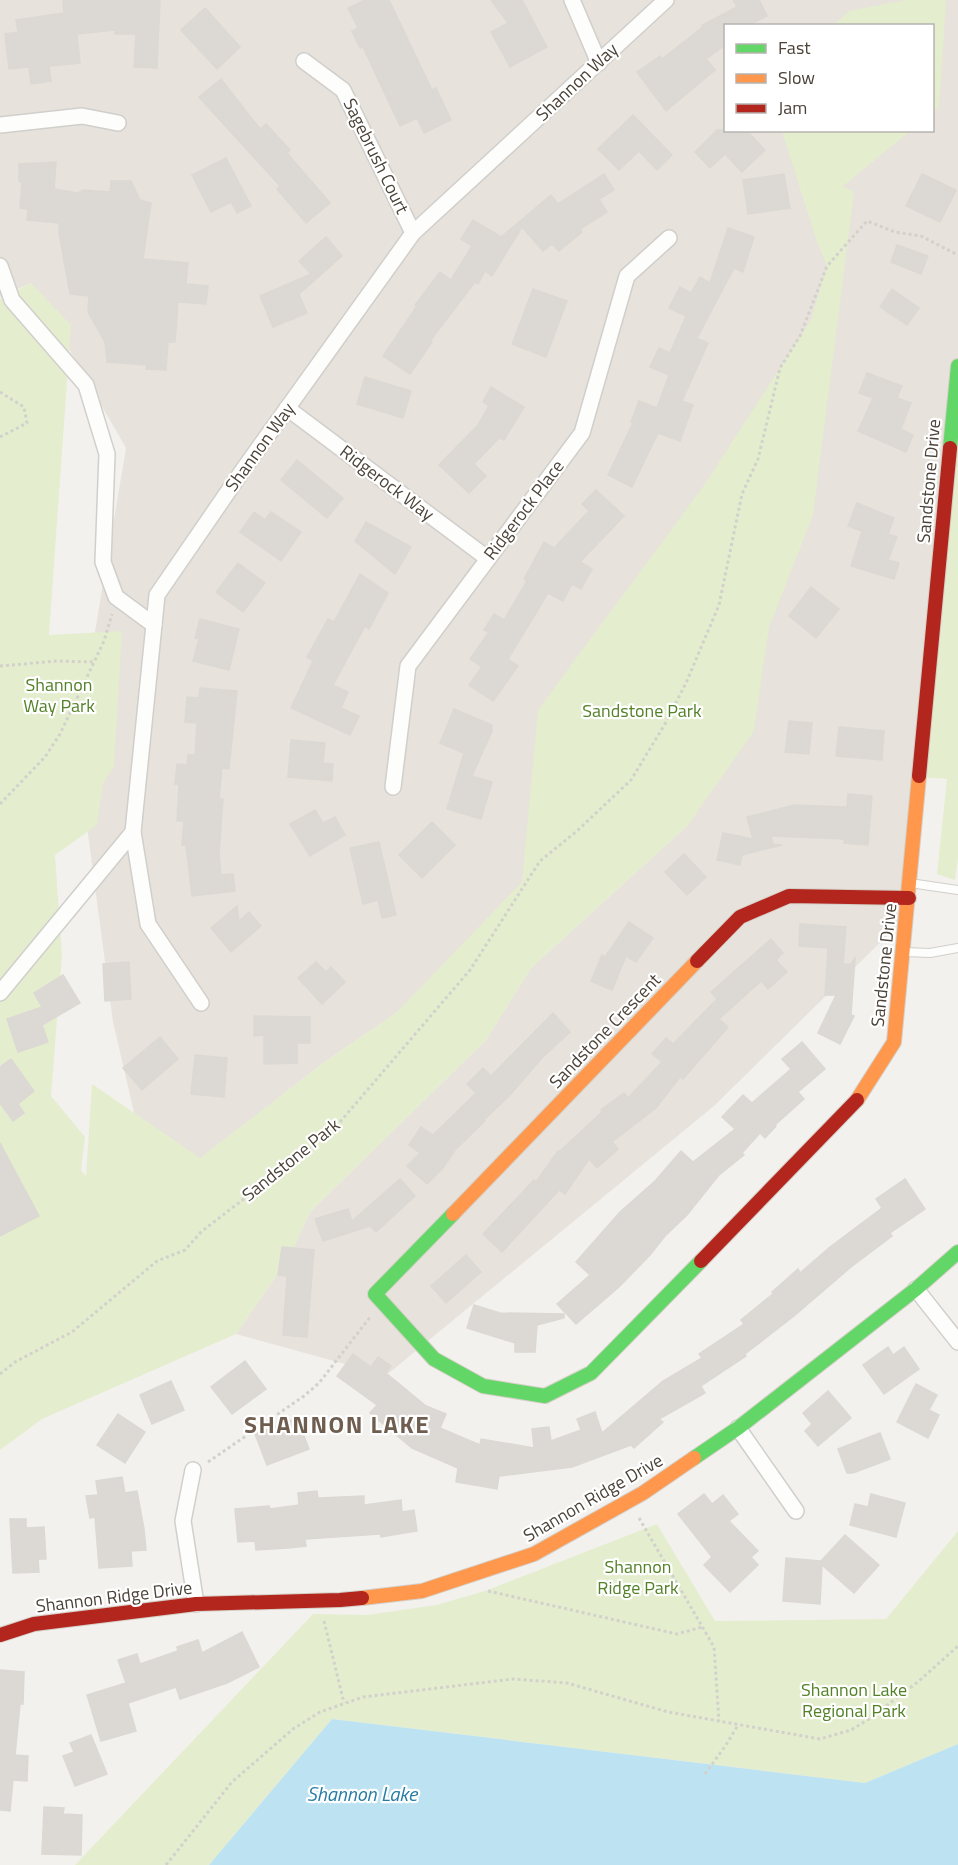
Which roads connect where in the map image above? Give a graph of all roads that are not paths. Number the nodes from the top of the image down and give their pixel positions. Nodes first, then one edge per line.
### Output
1 (572, 0) edge
2 (666, 0) edge
3 (304, 61) dead end
4 (599, 63) junction
5 (118, 123) dead end
6 (0, 124) edge
7 (413, 233) junction
8 (669, 238) dead end
9 (0, 266) edge
10 (4, 289) edge
11 (958, 366) edge
12 (287, 408) junction
13 (487, 558) junction
14 (154, 625) junction
15 (393, 787) dead end
16 (133, 832) junction
17 (910, 883) junction
18 (958, 890) edge
19 (909, 898) junction
20 (958, 948) edge
21 (903, 952) junction
22 (0, 993) edge
23 (201, 1003) dead end
24 (958, 1252) edge
25 (916, 1289) junction
26 (378, 1298) joint
27 (958, 1342) edge
28 (738, 1428) junction
29 (193, 1470) road end
30 (796, 1511) dead end
31 (196, 1604) junction
32 (0, 1635) edge

1 - 4 street
2 - 4 street, Shannon Way
3 - 7 street, Sagebrush Court
4 - 7 street, Shannon Way
5 - 6 street
7 - 12 street, Shannon Way
8 - 13 street, Ridgerock Place
9 - 10 street
10 - 14 street
11 - 17 street, Sandstone Drive
12 - 13 street, Ridgerock Way
12 - 14 street, Shannon Way
13 - 15 street, Ridgerock Place
14 - 16 street, Shannon Way
16 - 22 street
16 - 23 street, Shannon Way
17 - 18 lane
17 - 19 street, Sandstone Drive
19 - 21 street, Sandstone Drive
19 - 26 street, Sandstone Crescent
20 - 21 lane
21 - 26 street, Sandstone Drive
24 - 25 street, Shannon Ridge Drive
25 - 27 street
25 - 28 street, Shannon Ridge Drive
28 - 30 street
28 - 31 street, Shannon Ridge Drive
29 - 31 street
31 - 32 street, Shannon Ridge Drive

